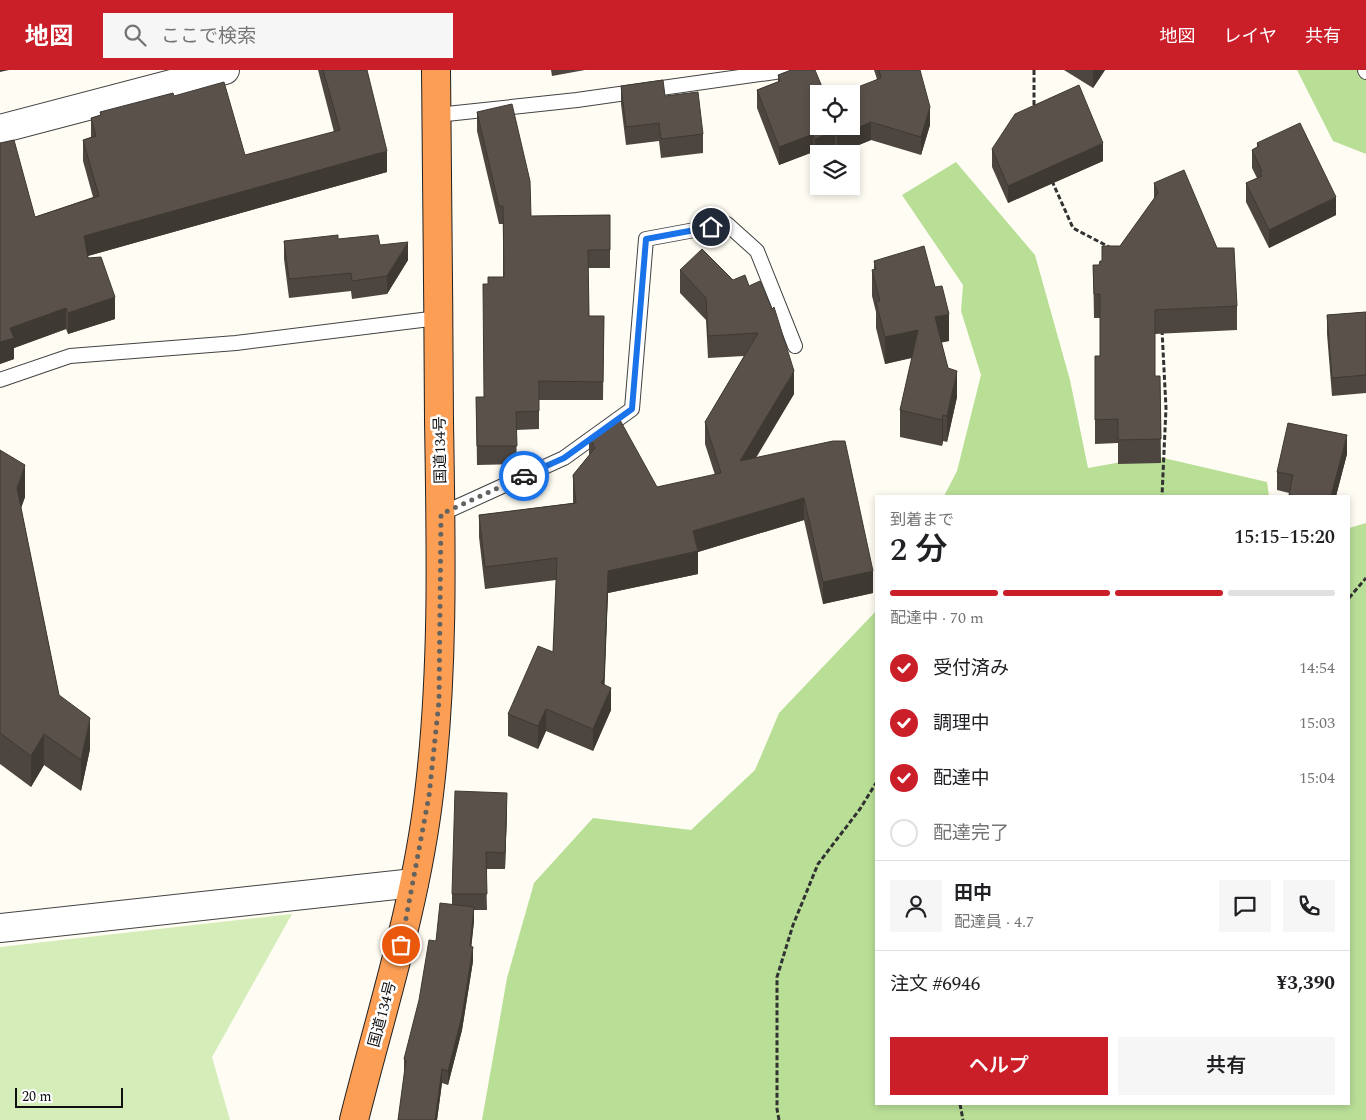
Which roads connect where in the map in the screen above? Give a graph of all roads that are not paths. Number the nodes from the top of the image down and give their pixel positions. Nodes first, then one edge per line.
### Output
1 (225, 70) edge
2 (436, 70) edge
3 (789, 70) edge
4 (436, 115) junction
5 (0, 129) edge
6 (438, 318) junction
7 (795, 346) dead end
8 (0, 380) edge
9 (441, 514) junction
10 (414, 884) junction
11 (0, 928) edge
12 (354, 1120) edge

1 - 5 street
2 - 4 highway, 国道134号
3 - 4 lane
4 - 6 highway, 国道134号
6 - 8 lane
6 - 9 highway, 国道134号
7 - 9 lane
9 - 10 highway, 国道134号
10 - 11 street
10 - 12 highway, 国道134号

